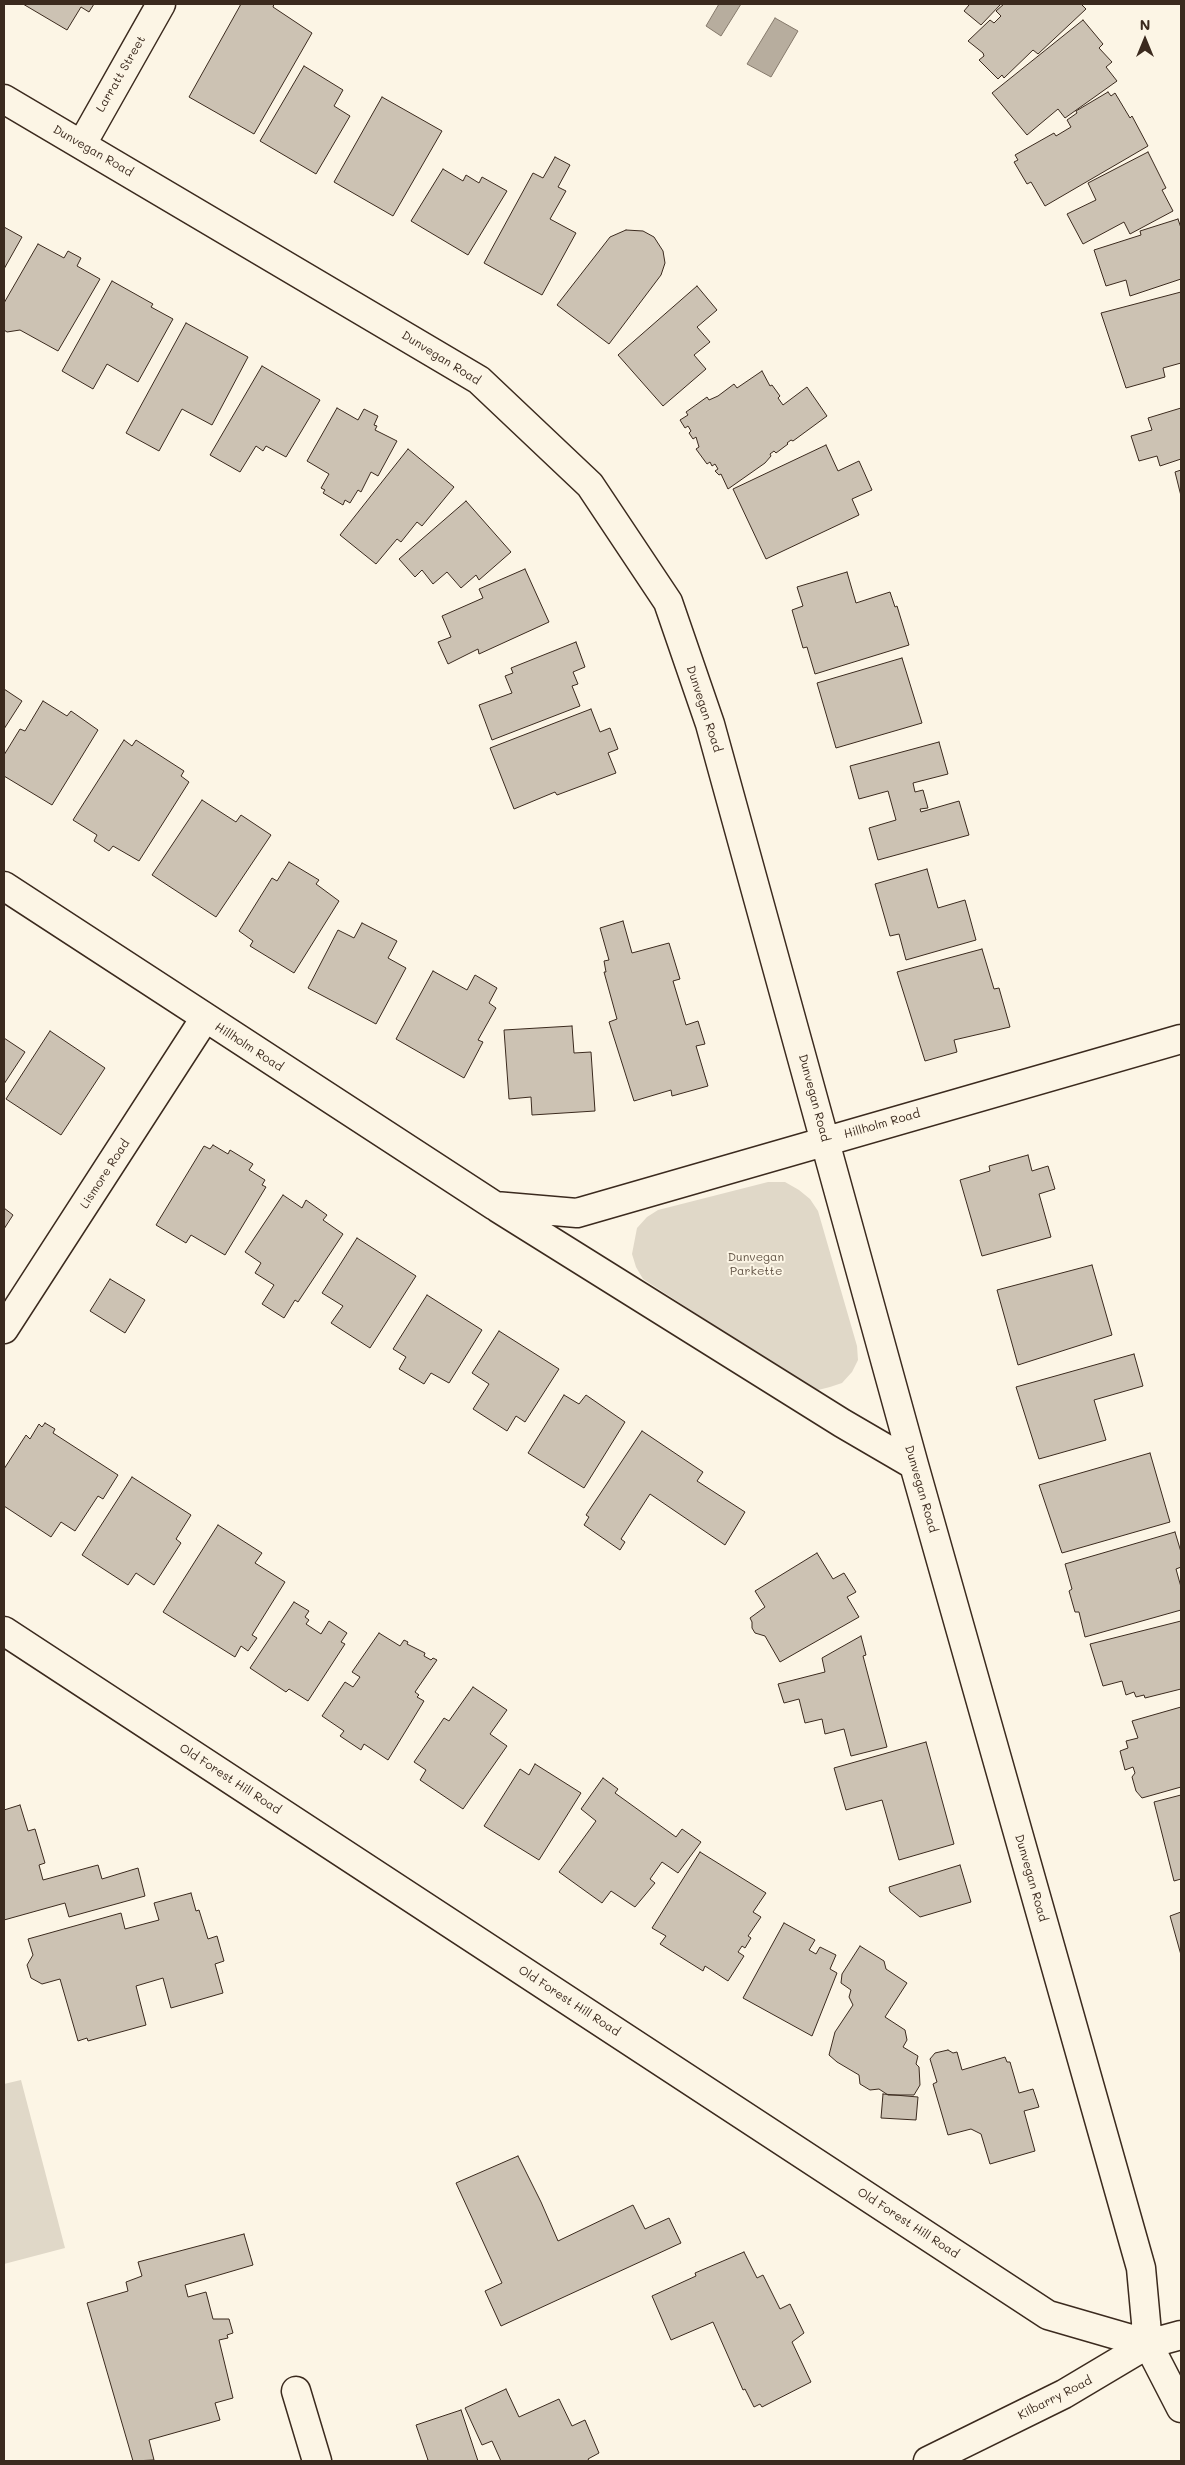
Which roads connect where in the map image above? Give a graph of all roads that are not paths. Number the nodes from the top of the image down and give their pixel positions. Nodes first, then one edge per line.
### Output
1 (161, 4) edge
2 (4, 98) edge
3 (82, 144) junction
4 (4, 886) edge
5 (205, 1018) junction
6 (1181, 1040) edge
7 (825, 1140) junction
8 (495, 1206) junction
9 (4, 1329) edge
10 (914, 1465) junction
11 (4, 1631) edge
12 (1181, 2335) edge
13 (1148, 2344) junction
14 (296, 2390) dead end
15 (1181, 2408) edge
16 (317, 2461) edge
17 (928, 2461) edge

1 - 3 street, Larratt Street
2 - 3 street, Dunvegan Road
3 - 7 street, Dunvegan Road
4 - 5 street, Hillholm Road
5 - 8 street, Hillholm Road
5 - 9 street, Lismore Road
6 - 7 street, Hillholm Road
7 - 8 street, Hillholm Road
7 - 10 street, Dunvegan Road
8 - 10 street, Hillholm Road
10 - 13 street, Dunvegan Road
11 - 13 street, Old Forest Hill Road
12 - 13 street, Kilbarry Road
13 - 15 street, Dunvegan Road
13 - 17 street, Kilbarry Road
14 - 16 street

